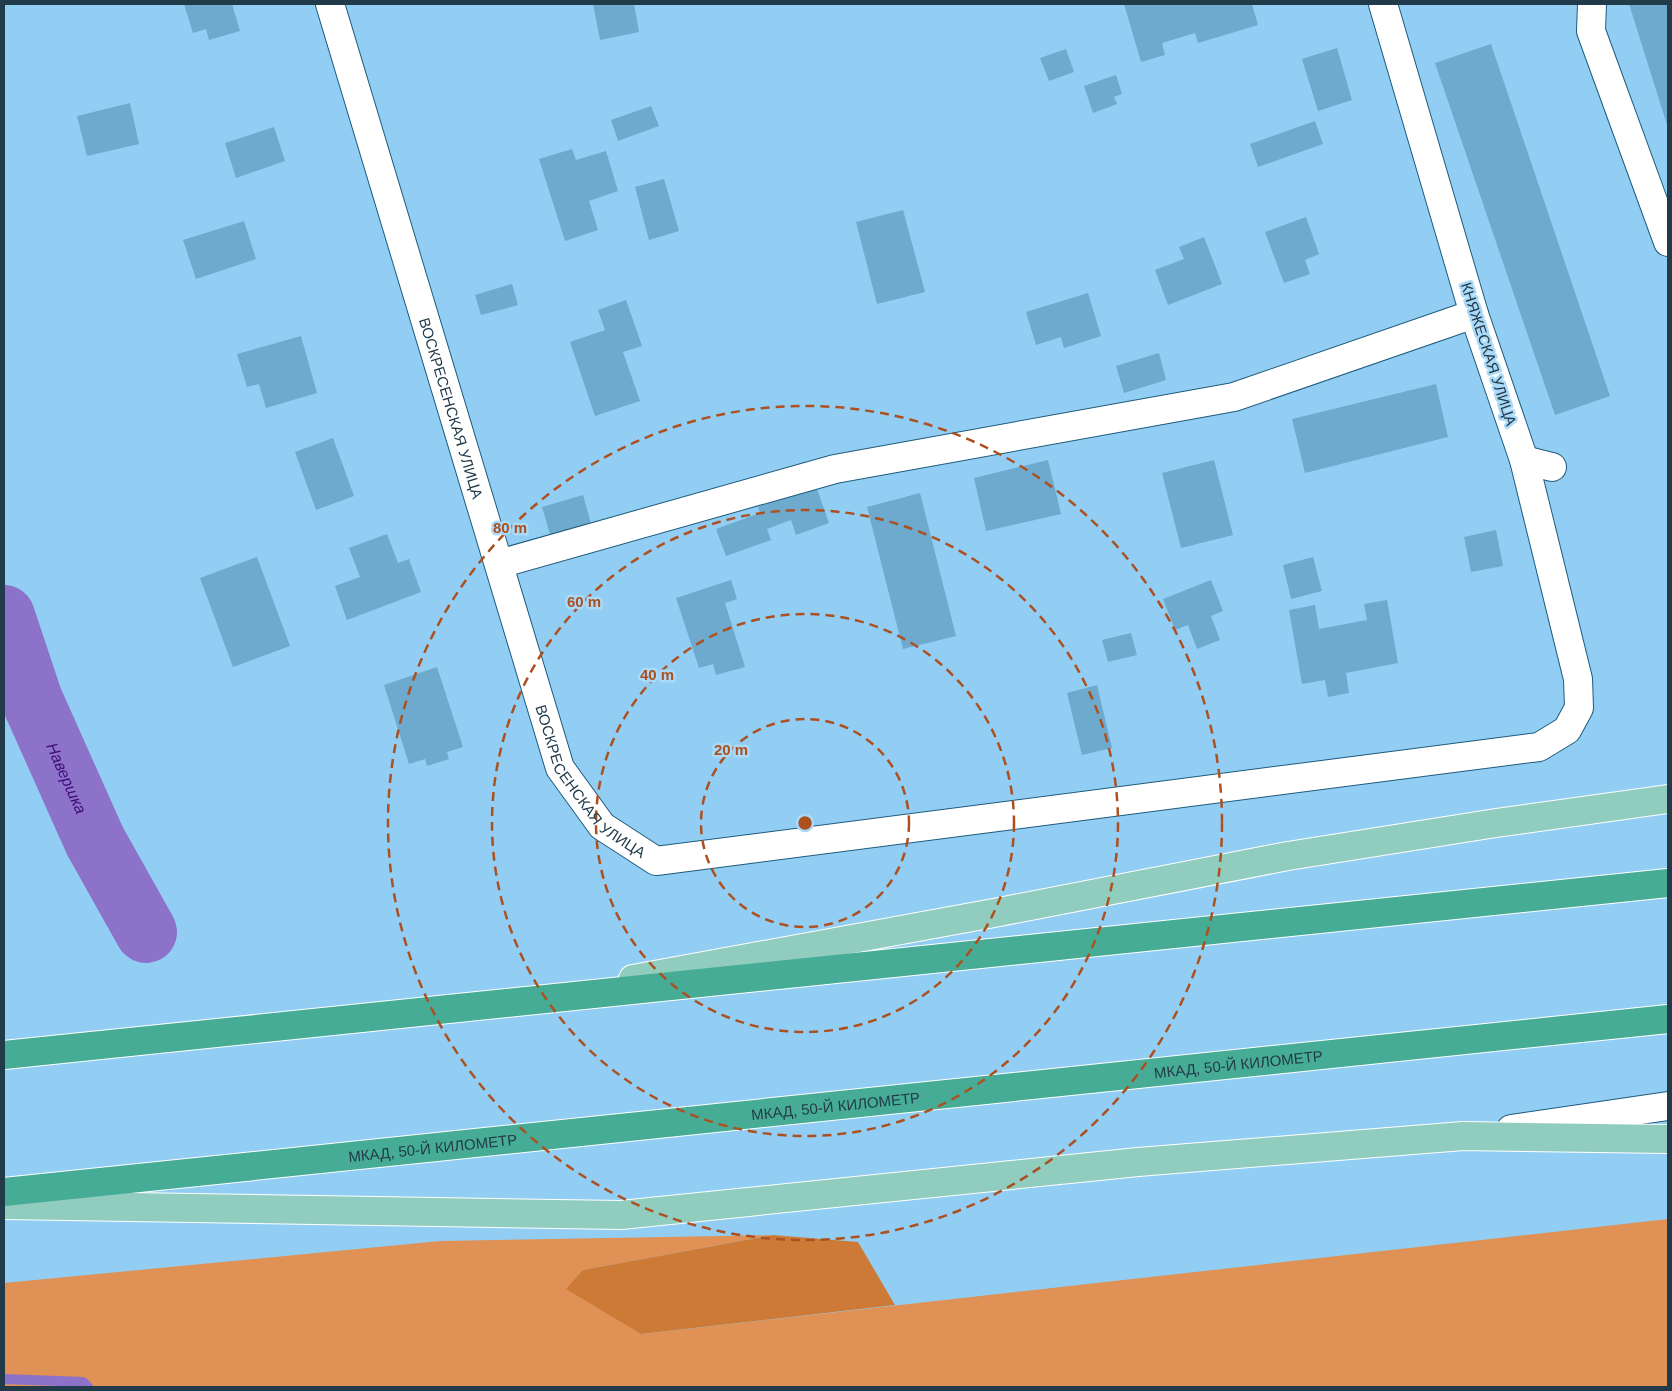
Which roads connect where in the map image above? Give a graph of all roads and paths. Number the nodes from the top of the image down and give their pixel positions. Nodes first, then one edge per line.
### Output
1 (330, 4) edge
2 (1383, 4) edge
3 (1592, 4) edge
4 (1668, 242) edge
5 (1474, 314) junction
6 (1524, 460) junction
7 (1552, 467) dead end
8 (499, 564) junction
9 (1666, 799) edge
10 (656, 861) joint
11 (1668, 883) edge
12 (493, 1004) junction
13 (1668, 1019) edge
14 (4, 1055) edge
15 (1668, 1106) edge
16 (1463, 1136) junction
17 (1668, 1139) edge
18 (4, 1192) edge
19 (4, 1205) edge

1 - 8 street, ВОСКРЕСЕНСКАЯ УЛИЦА
2 - 5 street, КНЯЖЕСКАЯ УЛИЦА
3 - 4 street
5 - 6 street, КНЯЖЕСКАЯ УЛИЦА
5 - 8 street
6 - 7 street
6 - 10 street, КНЯЖЕСКАЯ УЛИЦА
8 - 10 street, ВОСКРЕСЕНСКАЯ УЛИЦА
9 - 12 main road
11 - 12 highway
12 - 14 highway
13 - 18 highway, МКАД, 50-Й КИЛОМЕТР
15 - 16 street
16 - 17 main road
16 - 19 main road

